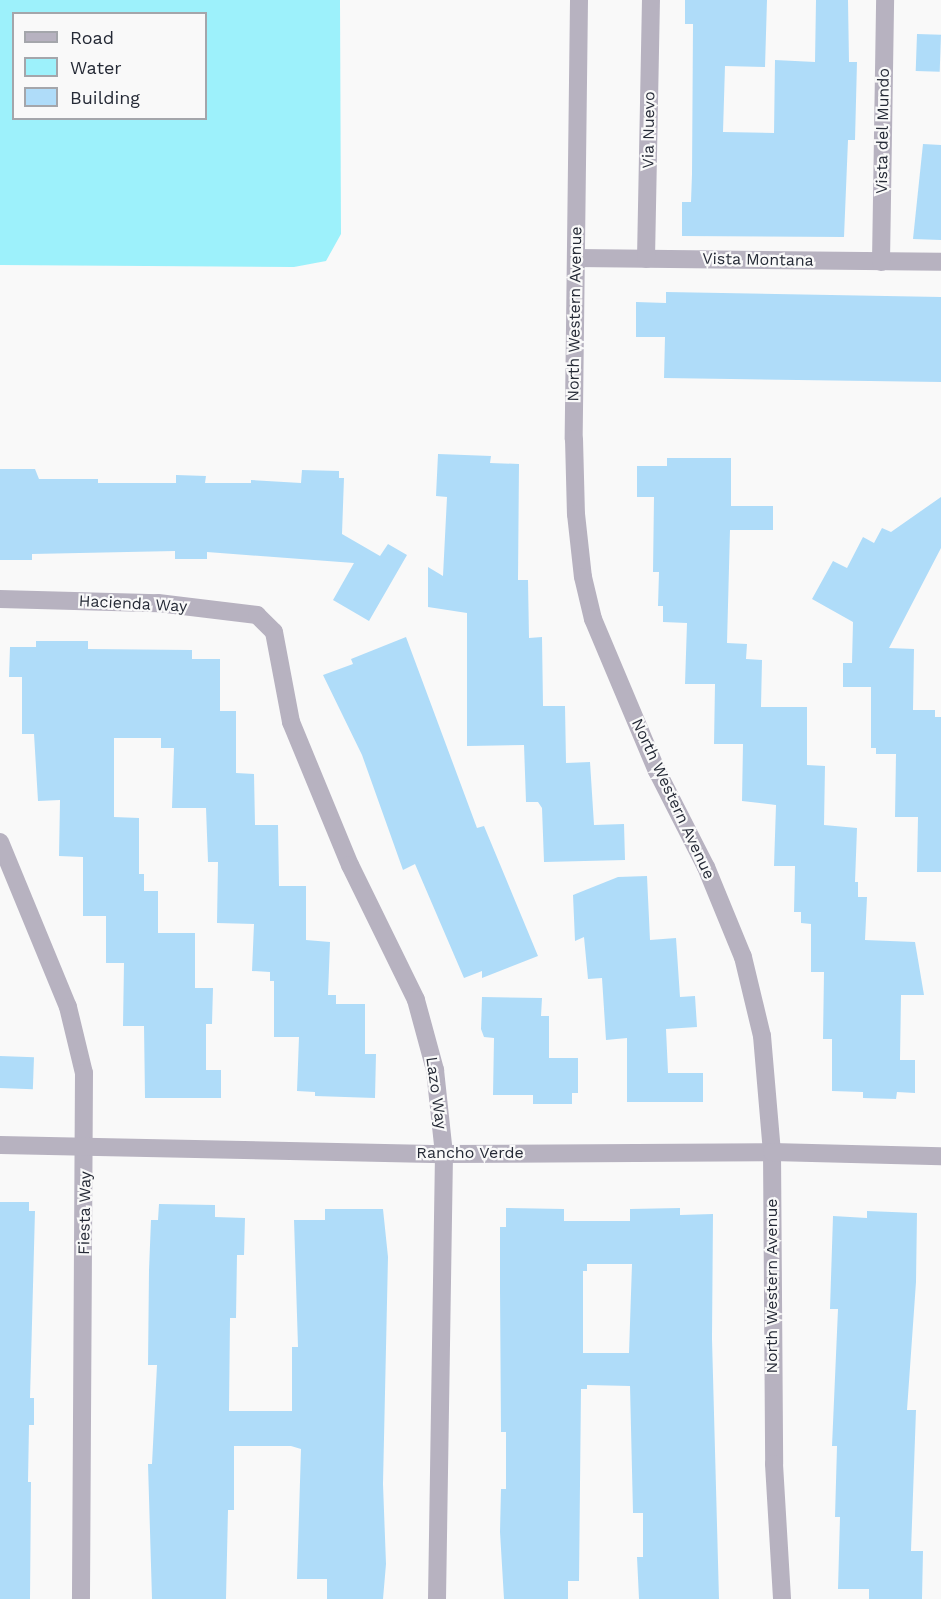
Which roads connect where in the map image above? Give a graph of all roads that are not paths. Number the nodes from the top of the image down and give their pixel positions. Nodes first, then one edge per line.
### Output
1 (579, 0) edge
2 (651, 0) edge
3 (885, 0) edge
4 (576, 258) junction
5 (646, 259) junction
6 (881, 262) junction
7 (941, 262) edge
8 (0, 599) edge
9 (266, 620) joint
10 (0, 842) edge
11 (0, 1145) edge
12 (86, 1148) junction
13 (772, 1152) junction
14 (444, 1155) junction
15 (941, 1156) edge
16 (81, 1599) edge
17 (437, 1599) edge
18 (782, 1599) edge

1 - 4 street, North Western Avenue
2 - 5 street, Via Nuevo
3 - 6 street, Vista del Mundo
4 - 5 street, Vista Montana
4 - 13 street, North Western Avenue
5 - 6 street, Vista Montana
6 - 7 street, Vista Montana
8 - 9 street, Hacienda Way
9 - 14 street, Lazo Way
10 - 12 street, Fiesta Way
11 - 12 street, Rancho Verde
12 - 14 street, Rancho Verde
12 - 16 street, Fiesta Way
13 - 14 street, Rancho Verde
13 - 15 street, Rancho Verde
13 - 18 street, North Western Avenue
14 - 17 street, Lazo Way

